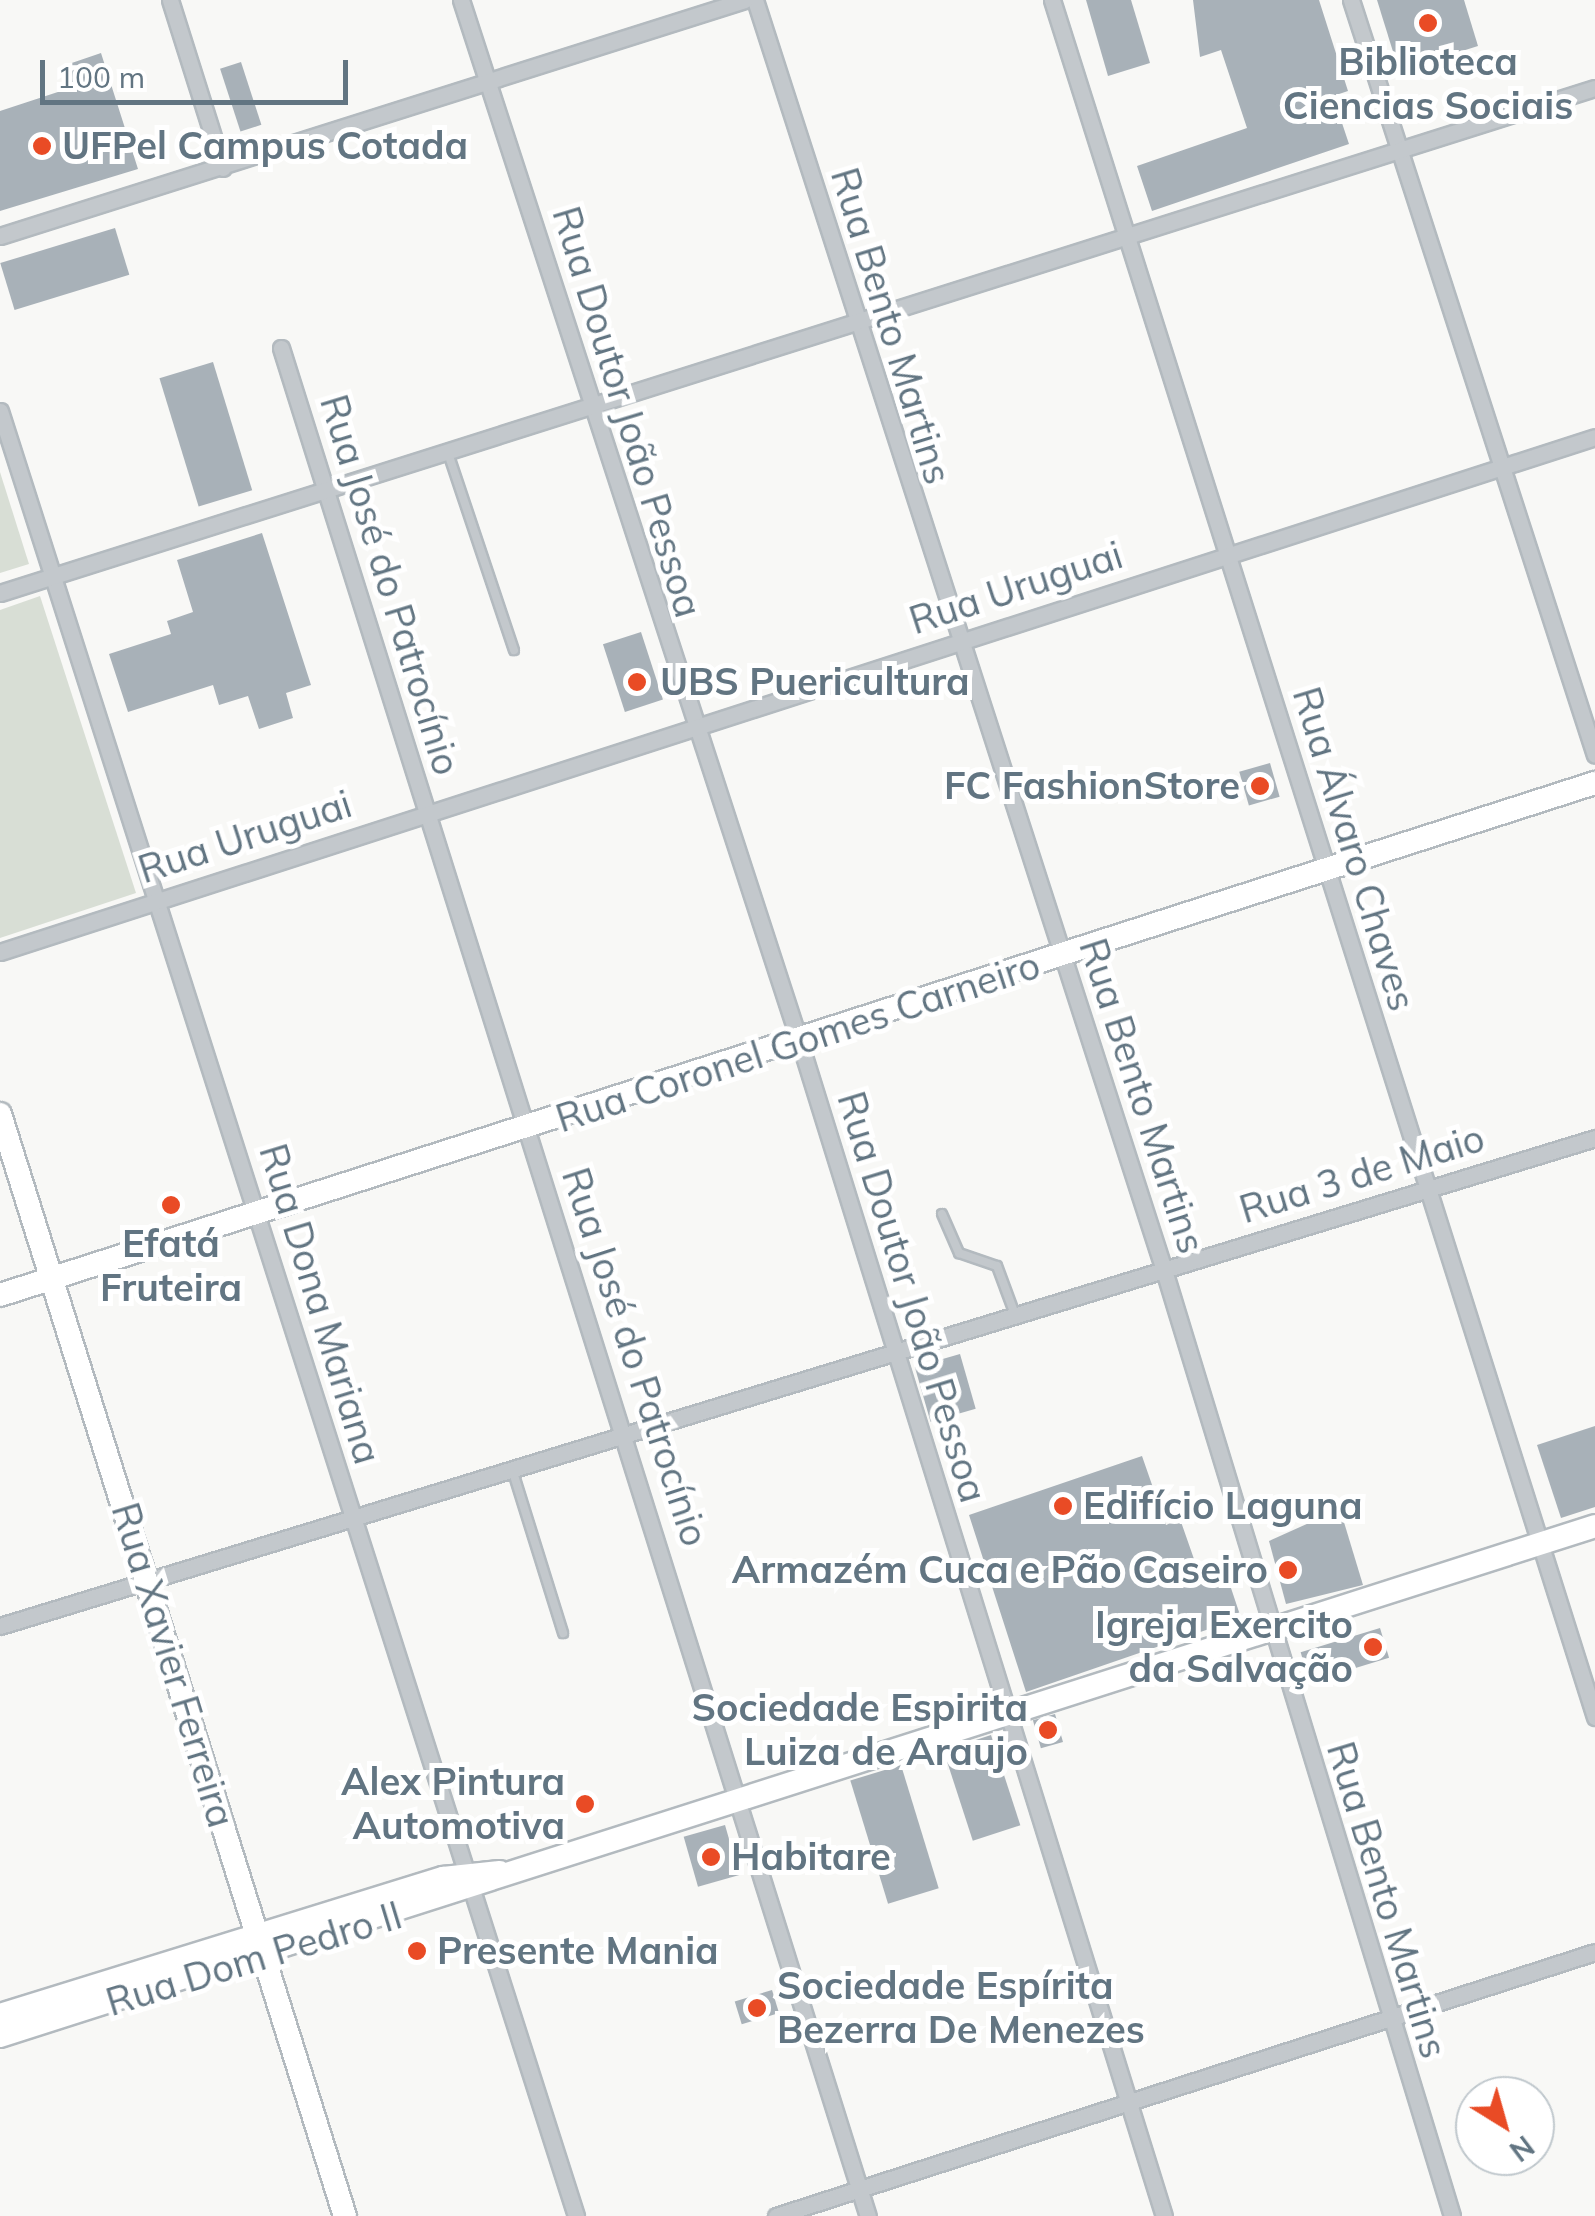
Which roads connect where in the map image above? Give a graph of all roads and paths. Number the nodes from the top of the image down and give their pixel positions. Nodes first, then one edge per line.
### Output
1 (170, 0) edge
2 (460, 0) edge
3 (745, 0) edge
4 (755, 0) edge
5 (1052, 0) edge
6 (1351, 0) edge
7 (489, 84) junction
8 (1595, 88) edge
9 (1398, 151) junction
10 (224, 168) junction
11 (0, 236) edge
12 (1127, 237) junction
13 (856, 324) junction
14 (282, 348) dead end
15 (592, 407) junction
16 (0, 410) edge
17 (1595, 438) edge
18 (448, 453) junction
19 (1497, 469) junction
20 (327, 492) junction
21 (1230, 555) junction
22 (54, 576) junction
23 (0, 593) edge
24 (955, 640) junction
25 (514, 650) dead end
26 (692, 730) junction
27 (1595, 755) edge
28 (1595, 782) edge
29 (427, 811) junction
30 (1325, 868) junction
31 (158, 900) junction
32 (0, 952) edge
33 (1064, 958) junction
34 (800, 1040) junction
35 (1, 1118) edge
36 (526, 1128) junction
37 (1595, 1138) edge
38 (1427, 1188) junction
39 (262, 1212) junction
40 (942, 1214) dead end
41 (1163, 1267) junction
42 (52, 1279) junction
43 (0, 1295) edge
44 (1014, 1312) junction
45 (893, 1348) junction
46 (628, 1433) junction
47 (512, 1469) junction
48 (351, 1518) junction
49 (1595, 1526) edge
50 (1541, 1542) junction
51 (146, 1580) junction
52 (1270, 1624) junction
53 (0, 1626) edge
54 (562, 1633) dead end
55 (1007, 1708) junction
56 (1595, 1717) edge
57 (736, 1795) junction
58 (471, 1882) junction
59 (260, 1946) junction
60 (1595, 1952) edge
61 (0, 2016) edge
62 (1389, 2019) junction
63 (0, 2036) edge
64 (1129, 2102) junction
65 (860, 2188) junction
66 (345, 2216) edge
67 (576, 2216) edge
68 (776, 2216) edge
69 (868, 2216) edge
70 (1164, 2216) edge
71 (1452, 2216) edge

1 - 10 street
2 - 7 street, Rua Doutor João Pessoa
3 - 7 street
4 - 13 street, Rua Bento Martins
5 - 12 street, Rua Álvaro Chaves
6 - 9 street
7 - 10 street
7 - 15 street, Rua Doutor João Pessoa
8 - 9 street
9 - 12 street
9 - 19 street
10 - 11 street
12 - 13 street
12 - 21 street, Rua Álvaro Chaves
13 - 15 street
13 - 24 street, Rua Bento Martins
14 - 20 street, Rua José do Patrocínio
15 - 18 street
15 - 26 street, Rua Doutor João Pessoa
16 - 22 street, Rua Dona Mariana
17 - 19 street, Rua Uruguai
18 - 20 street
18 - 25 lane
19 - 21 street, Rua Uruguai
19 - 27 street
20 - 22 street
20 - 29 street, Rua José do Patrocínio
21 - 24 street, Rua Uruguai
21 - 30 street, Rua Álvaro Chaves
22 - 23 street
22 - 31 street, Rua Dona Mariana
24 - 26 street, Rua Uruguai
24 - 33 street, Rua Bento Martins
26 - 29 street, Rua Uruguai
26 - 34 street, Rua Doutor João Pessoa
28 - 30 street, Rua Coronel Gomes Carneiro
29 - 31 street, Rua Uruguai
29 - 36 street, Rua José do Patrocínio
30 - 33 street, Rua Coronel Gomes Carneiro
30 - 38 street, Rua Álvaro Chaves
31 - 32 street, Rua Uruguai
31 - 39 street, Rua Dona Mariana
33 - 34 street, Rua Coronel Gomes Carneiro
33 - 41 street, Rua Bento Martins
34 - 36 street, Rua Coronel Gomes Carneiro
34 - 45 street, Rua Doutor João Pessoa
35 - 42 street, Rua Xavier Ferreira
36 - 39 street, Rua Coronel Gomes Carneiro
36 - 46 street, Rua José do Patrocínio
37 - 38 street, Rua 3 de Maio
38 - 41 street, Rua 3 de Maio
38 - 50 street, Rua Álvaro Chaves
39 - 42 street, Rua Coronel Gomes Carneiro
39 - 48 street, Rua Dona Mariana
40 - 44 lane
41 - 44 street, Rua 3 de Maio
41 - 52 street, Rua Bento Martins
42 - 43 street, Rua Coronel Gomes Carneiro
42 - 51 street, Rua Xavier Ferreira
44 - 45 street, Rua 3 de Maio
45 - 46 street, Rua 3 de Maio
45 - 55 street, Rua Doutor João Pessoa
46 - 47 street, Rua 3 de Maio
46 - 57 street, Rua José do Patrocínio
47 - 48 street, Rua 3 de Maio
47 - 54 lane
48 - 51 street, Rua 3 de Maio
48 - 58 street, Rua Dona Mariana
49 - 50 street, Rua Dom Pedro II
50 - 52 street, Rua Dom Pedro II
50 - 56 street, Rua Álvaro Chaves
51 - 53 street, Rua 3 de Maio
51 - 59 street, Rua Xavier Ferreira
52 - 55 street, Rua Dom Pedro II
52 - 62 street, Rua Bento Martins
55 - 57 street, Rua Dom Pedro II
55 - 64 street, Rua Doutor João Pessoa
57 - 58 street, Rua Dom Pedro II
57 - 65 street, Rua José do Patrocínio
58 - 59 street, Rua Dom Pedro II
58 - 67 street, Rua Dona Mariana
59 - 61 street, Rua Dom Pedro II
59 - 63 street, Rua Dom Pedro II
59 - 66 street, Rua Xavier Ferreira
60 - 62 street
62 - 64 street
62 - 71 street, Rua Bento Martins
64 - 65 street
64 - 70 street, Rua Doutor João Pessoa
65 - 68 street
65 - 69 street, Rua José do Patrocínio

